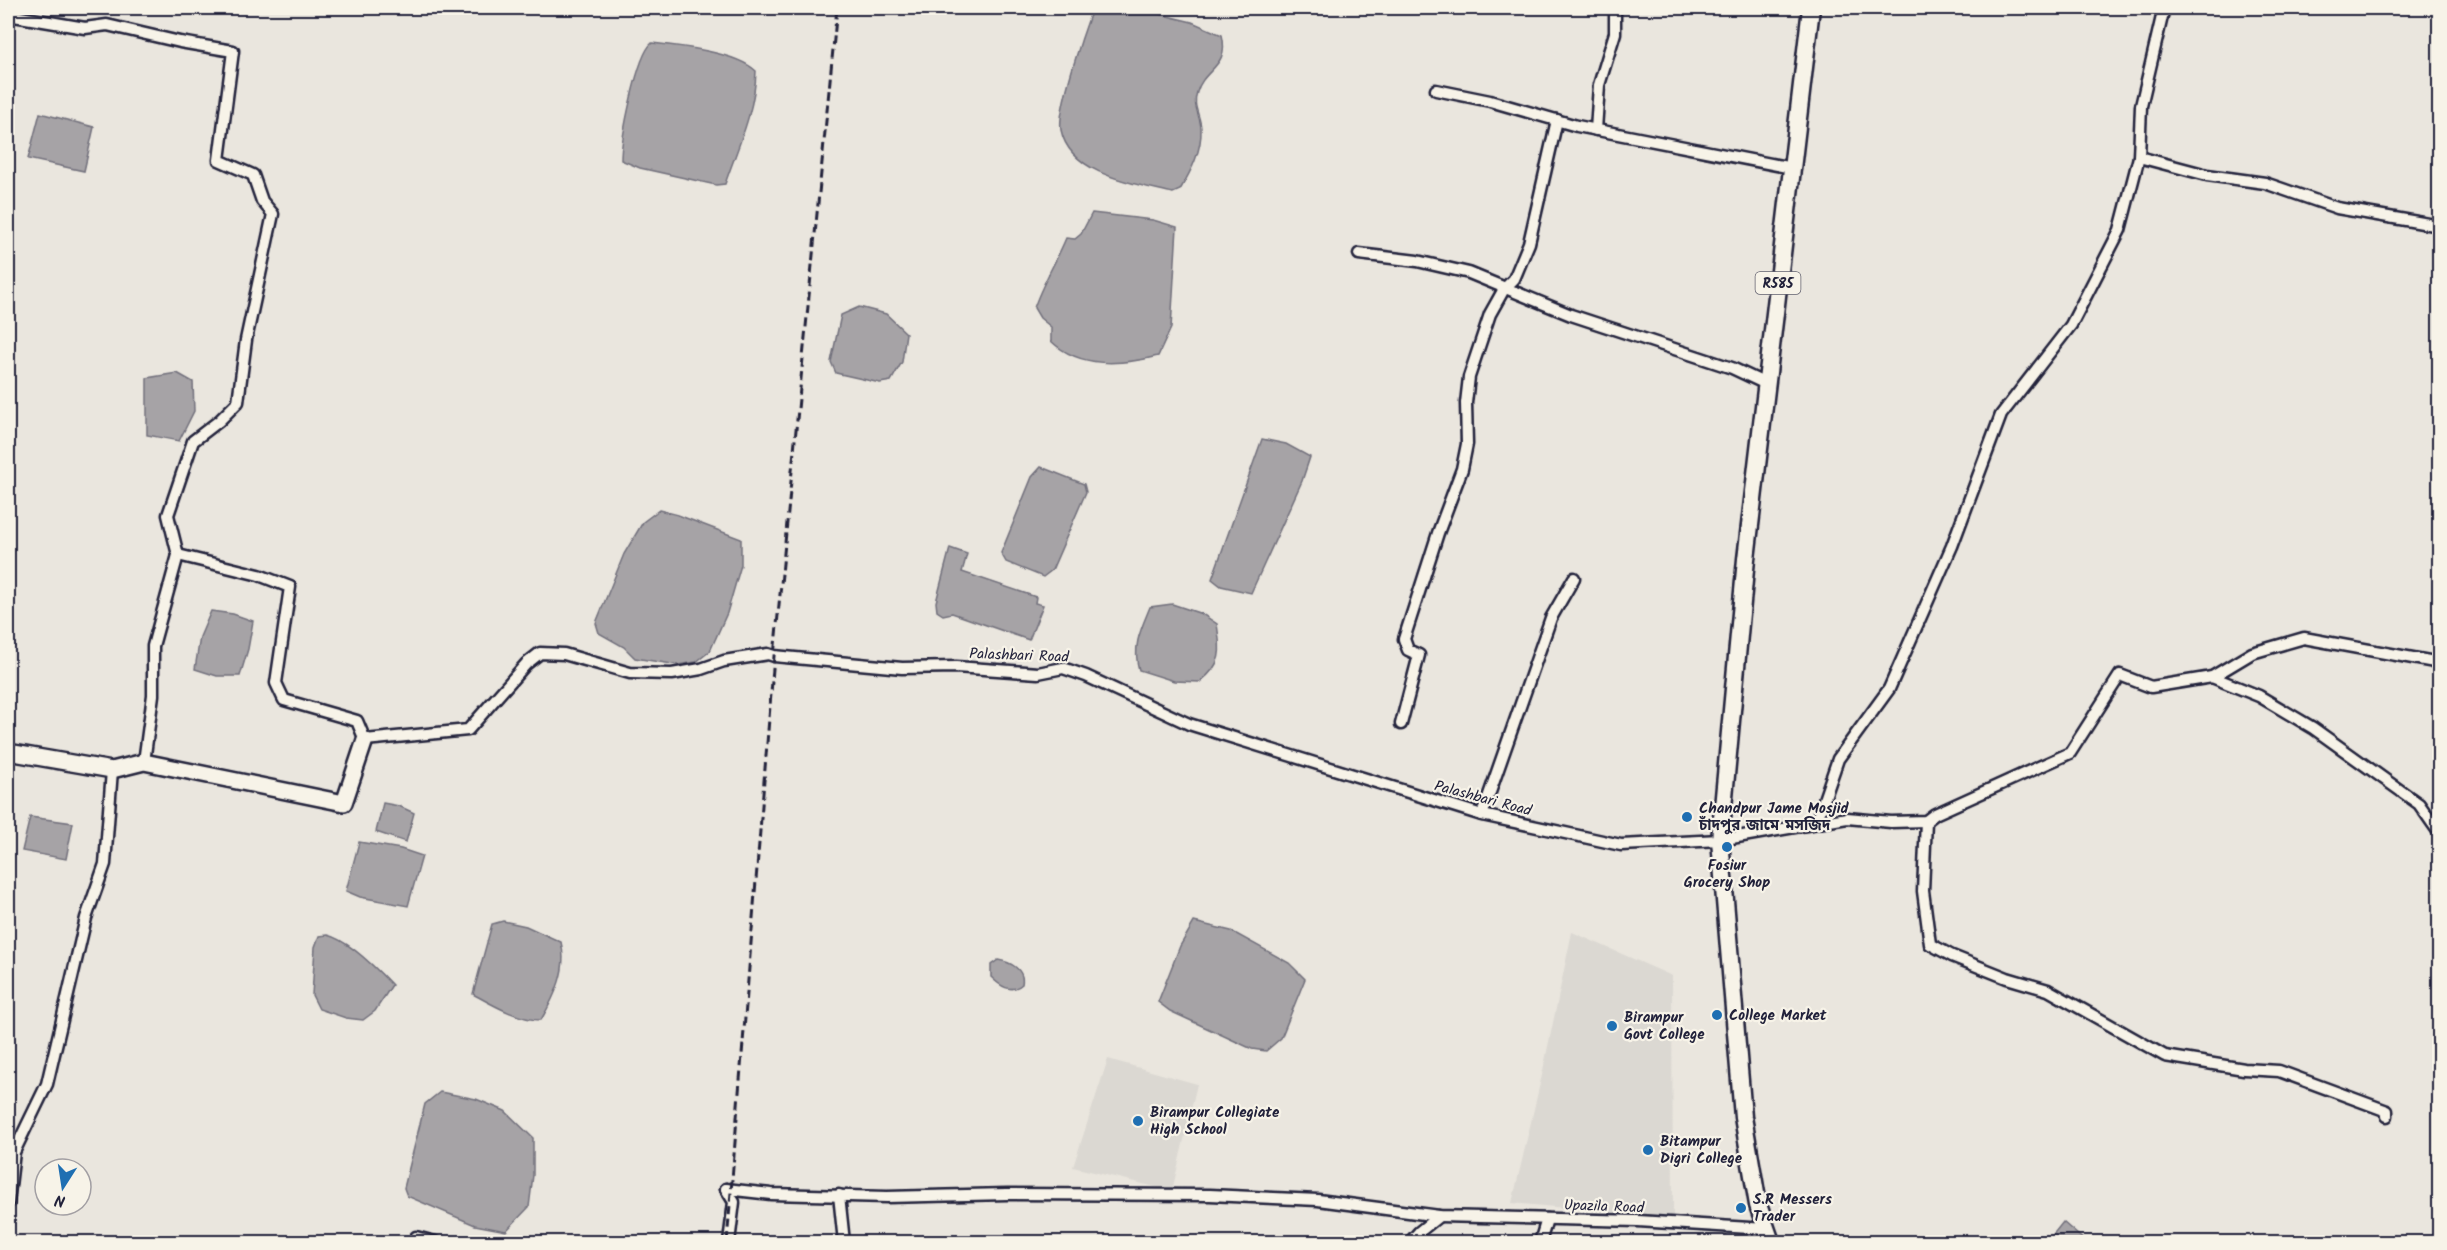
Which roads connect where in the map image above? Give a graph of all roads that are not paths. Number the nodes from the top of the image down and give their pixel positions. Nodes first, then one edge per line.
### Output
1 (1615, 8) edge
2 (1811, 8) edge
3 (2164, 8) edge
4 (8, 15) edge
5 (1436, 90) dead end
6 (1557, 120) junction
7 (1596, 130) junction
8 (2139, 157) junction
9 (1791, 168) junction
10 (2439, 226) edge
11 (1359, 254) dead end
12 (1504, 289) junction
13 (1766, 384) junction
14 (178, 555) junction
15 (1574, 578) dead end
16 (2439, 663) edge
17 (2212, 677) junction
18 (1401, 724) dead end
19 (365, 740) junction
20 (8, 752) edge
21 (144, 762) junction
22 (112, 770) junction
23 (1482, 815) junction
24 (1926, 821) junction
25 (1816, 823) junction
26 (2439, 834) edge
27 (1720, 840) junction
28 (2386, 1116) dead end
29 (838, 1195) junction
30 (8, 1203) edge
31 (1439, 1216) junction
32 (1548, 1219) junction
33 (1769, 1236) edge
34 (416, 1237) dead end
35 (435, 1242) edge
36 (729, 1242) edge
37 (844, 1242) edge
38 (1410, 1242) edge
39 (1540, 1242) edge

1 - 7 street
2 - 9 main road, R585
3 - 8 street
4 - 14 street
5 - 6 street
6 - 7 street
6 - 12 street
7 - 9 street
8 - 10 street
8 - 25 street
9 - 13 main road, R585
11 - 12 street
12 - 13 street
12 - 18 street
13 - 27 main road, R585
14 - 19 street
14 - 21 street
15 - 23 street
16 - 17 street
17 - 24 street
17 - 26 street
19 - 21 street
19 - 23 street, Palashbari Road
20 - 22 street
21 - 22 street
22 - 30 street
23 - 27 street, Palashbari Road
24 - 25 street, Palashbari Road
24 - 28 street
25 - 27 street, Palashbari Road
27 - 33 main road, R585
29 - 31 street, Upazila Road
29 - 36 street, Upazila Road
29 - 37 street
31 - 32 street, Upazila Road
31 - 38 street
32 - 33 street, Upazila Road
32 - 39 street
34 - 35 street

